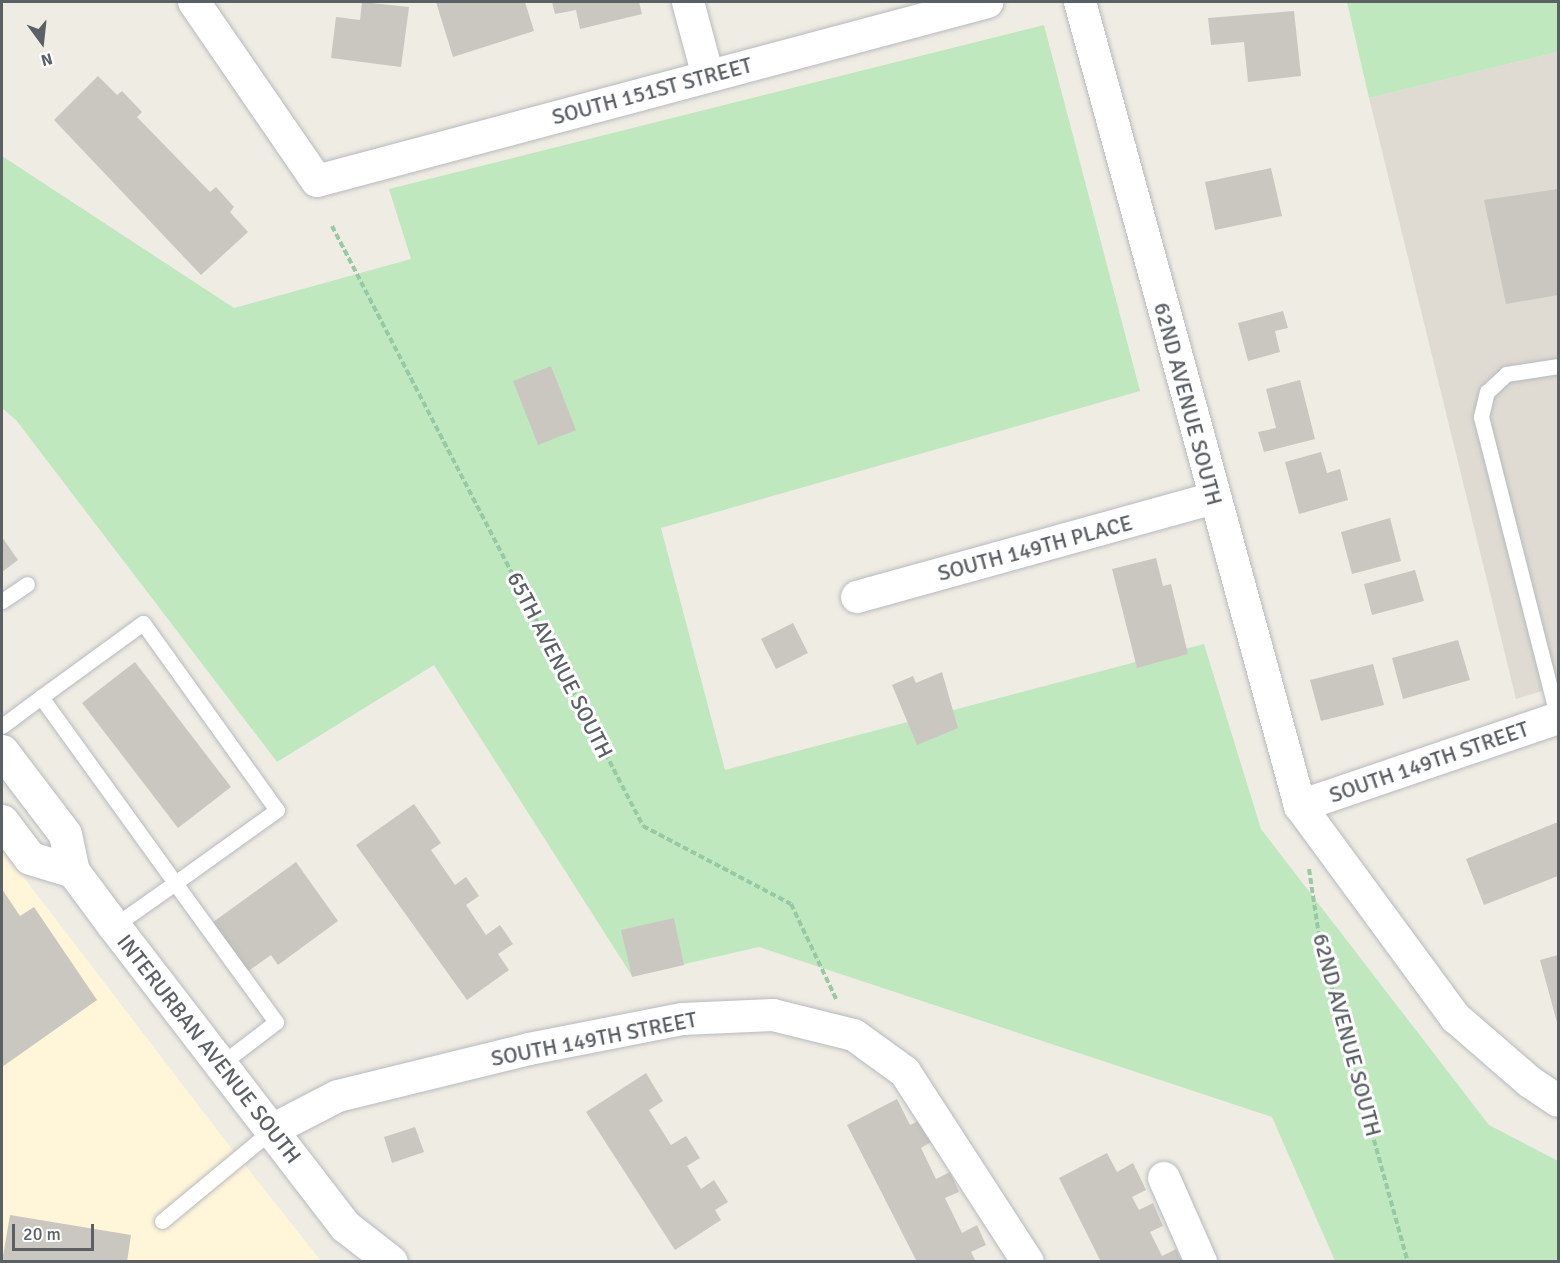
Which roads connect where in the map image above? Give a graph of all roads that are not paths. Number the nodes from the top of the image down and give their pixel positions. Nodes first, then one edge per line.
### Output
1 (194, 2) edge
2 (688, 2) edge
3 (987, 2) edge
4 (1080, 2) edge
5 (708, 76) junction
6 (1558, 366) edge
7 (1214, 498) junction
8 (27, 584) dead end
9 (857, 597) dead end
10 (2, 601) edge
11 (40, 697) junction
12 (1558, 718) edge
13 (2, 726) edge
14 (2, 751) edge
15 (1300, 806) junction
16 (2, 821) edge
17 (73, 871) junction
18 (175, 883) junction
19 (114, 926) junction
20 (221, 1064) junction
21 (1558, 1101) edge
22 (272, 1130) junction
23 (1164, 1178) dead end
24 (162, 1221) dead end
25 (345, 1226) junction
26 (351, 1262) edge
27 (391, 1262) edge
28 (1028, 1262) edge
29 (1201, 1262) edge

1 - 5 street, SOUTH 151ST STREET
2 - 5 street
3 - 5 street, SOUTH 151ST STREET
4 - 7 street, 62ND AVENUE SOUTH
6 - 12 lane
7 - 9 street, SOUTH 149TH PLACE
7 - 15 street, 62ND AVENUE SOUTH
8 - 10 lane
11 - 13 lane
11 - 18 lane
11 - 18 lane
12 - 15 street, SOUTH 149TH STREET
14 - 17 main road, INTERURBAN AVENUE SOUTH
15 - 21 street, 62ND AVENUE SOUTH
16 - 17 main road
17 - 19 main road, INTERURBAN AVENUE SOUTH
18 - 19 lane
18 - 20 lane
19 - 20 main road, INTERURBAN AVENUE SOUTH
20 - 22 main road, INTERURBAN AVENUE SOUTH
22 - 24 lane
22 - 25 main road, INTERURBAN AVENUE SOUTH
22 - 28 street, SOUTH 149TH STREET
23 - 29 street
25 - 26 main road, INTERURBAN AVENUE SOUTH
25 - 27 main road, INTERURBAN AVENUE SOUTH

